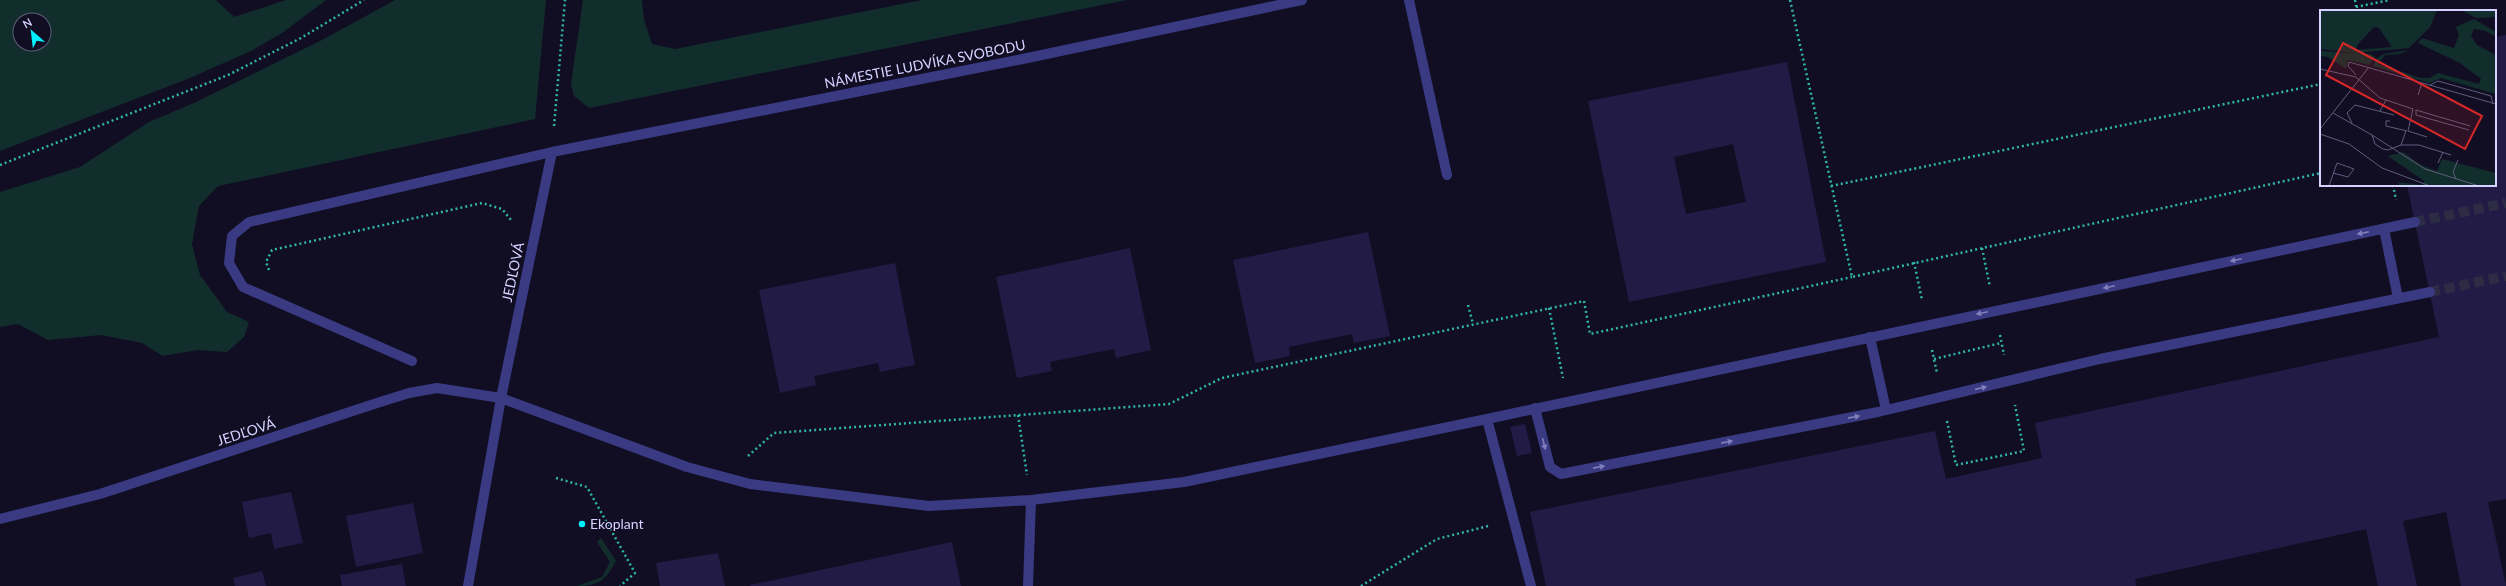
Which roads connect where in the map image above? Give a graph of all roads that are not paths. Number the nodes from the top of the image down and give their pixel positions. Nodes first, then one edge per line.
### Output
1 (1302, 0) edge
2 (1409, 0) edge
3 (552, 152) junction
4 (1447, 175) dead end
5 (2415, 222) tunnel mouth
6 (2384, 229) junction
7 (2430, 292) tunnel mouth
8 (2398, 298) junction
9 (1870, 337) junction
10 (412, 361) dead end
11 (501, 398) junction
12 (1535, 408) junction
13 (1886, 410) junction
14 (1487, 419) junction
15 (1031, 500) junction
16 (0, 519) edge
17 (468, 586) edge
18 (1028, 586) edge
19 (1531, 586) edge

1 - 3 street, NÁMESTIE LUDVÍKA SVOBODU
2 - 4 street
3 - 10 street, NÁMESTIE LUDVÍKA SVOBODU
3 - 11 street, JEDĽOVÁ
5 - 6 street
6 - 8 street
6 -> 9 street
7 - 8 street
13 -> 8 street
9 - 12 street
9 - 13 street
11 - 15 street
11 - 16 street, JEDĽOVÁ
11 - 17 street, JEDĽOVÁ
12 -> 13 street
12 - 14 street
14 - 15 street
14 - 19 street
15 - 18 street

